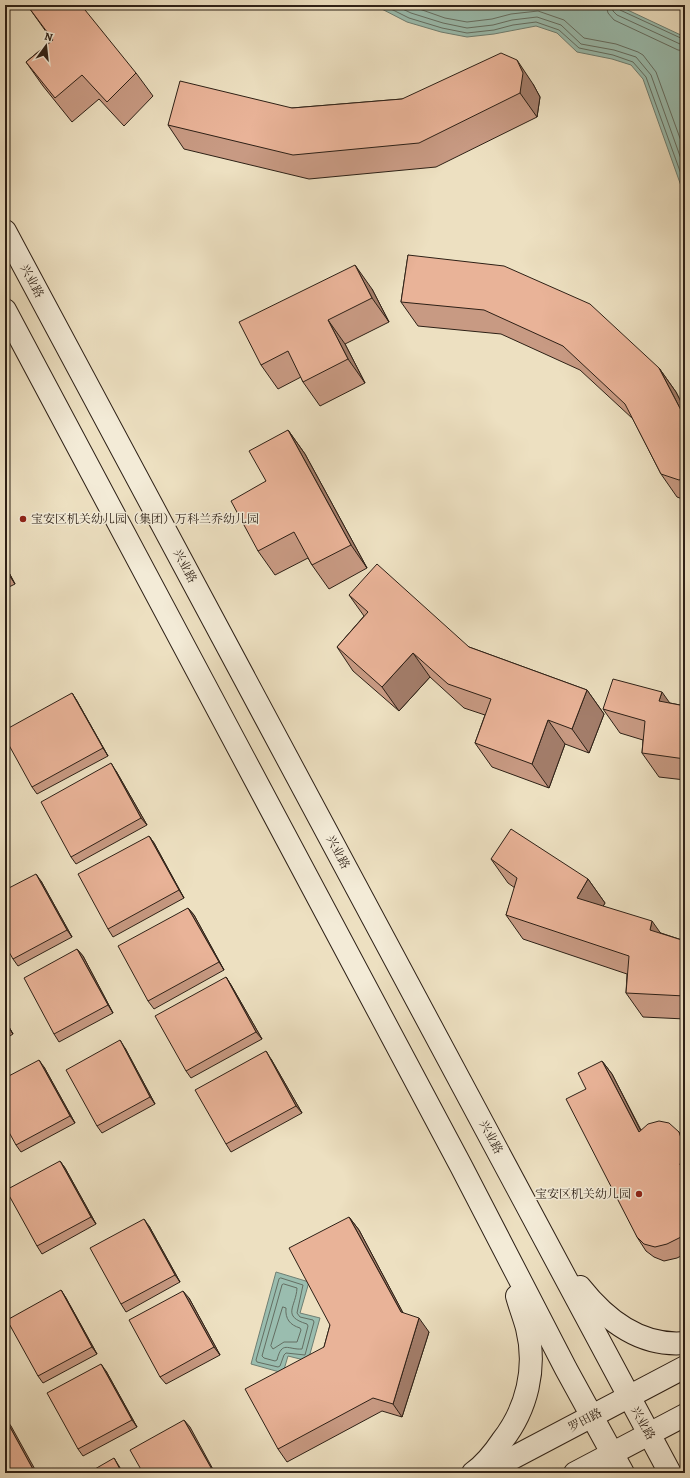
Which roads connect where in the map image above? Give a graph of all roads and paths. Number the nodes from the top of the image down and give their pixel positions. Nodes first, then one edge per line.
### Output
1 (5, 231) edge
2 (5, 310) edge
3 (547, 1242) junction
4 (506, 1254) junction
5 (685, 1343) edge
6 (685, 1367) edge
7 (628, 1397) junction
8 (685, 1415) edge
9 (592, 1416) junction
10 (649, 1434) junction
11 (613, 1453) junction
12 (473, 1473) edge
13 (484, 1473) edge
14 (575, 1473) edge
15 (623, 1473) edge
16 (670, 1473) edge

1 - 3 main road, 兴业路
2 - 4 main road
3 - 5 main road
3 - 7 main road, 兴业路
4 - 9 main road
4 - 12 main road
6 - 7 main road, 罗田路
7 - 9 main road, 罗田路
7 - 10 main road, 兴业路
8 - 10 main road
9 - 11 main road
9 - 13 main road, 罗田路
10 - 11 main road
10 - 16 main road, 兴业路
11 - 14 main road
11 - 15 main road

